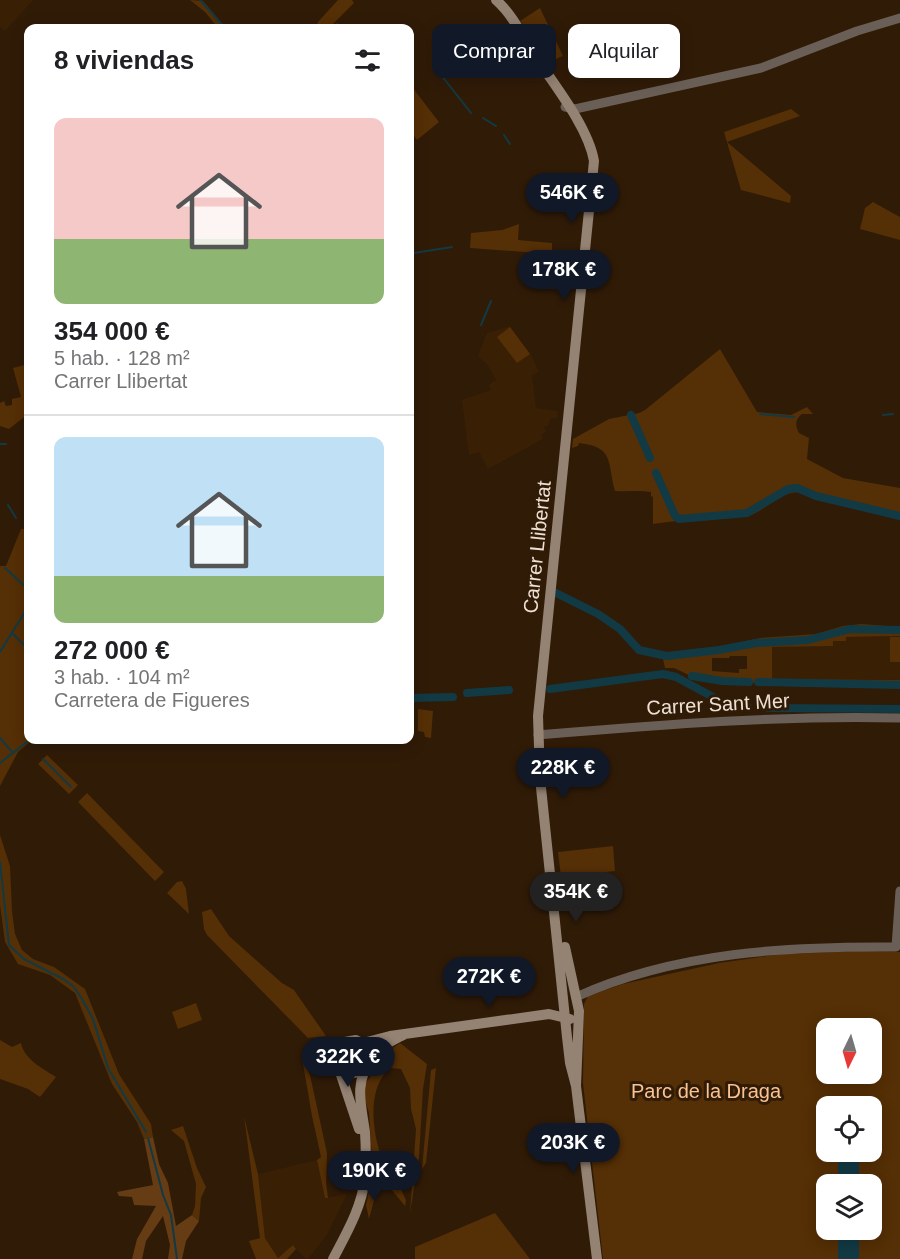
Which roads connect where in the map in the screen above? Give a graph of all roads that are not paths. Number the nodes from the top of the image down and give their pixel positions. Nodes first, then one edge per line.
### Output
1 (500, 1) edge
2 (900, 18) edge
3 (514, 24) edge
4 (544, 78) edge
5 (548, 78) edge
6 (582, 108) junction
7 (570, 109) junction
8 (579, 125) junction
9 (900, 718) edge
10 (538, 735) junction
11 (540, 759) junction
12 (900, 891) edge
13 (567, 1010) junction
14 (405, 1034) junction
15 (363, 1043) junction
16 (370, 1059) junction
17 (339, 1067) junction
18 (363, 1071) junction
19 (364, 1150) junction
20 (333, 1259) edge
21 (597, 1259) edge

1 - 3 main road, Carrer Llibertat
2 - 6 street
4 - 8 main road, Carrer Llibertat
5 - 7 main road, Carrer Llibertat
6 - 7 street
6 - 8 street
7 - 8 main road, Carrer Llibertat
8 - 10 main road, Carrer Llibertat
9 - 10 street, Carrer Sant Mer
10 - 11 main road, Carrer Llibertat
11 - 13 main road, Carrer Llibertat
11 - 13 main road, Carrer Llibertat
12 - 13 street
13 - 14 main road
13 - 21 main road
14 - 15 main road
14 - 16 main road
15 - 16 main road
15 - 17 main road
16 - 18 main road
17 - 18 main road
17 - 19 main road
18 - 19 main road
19 - 20 main road

